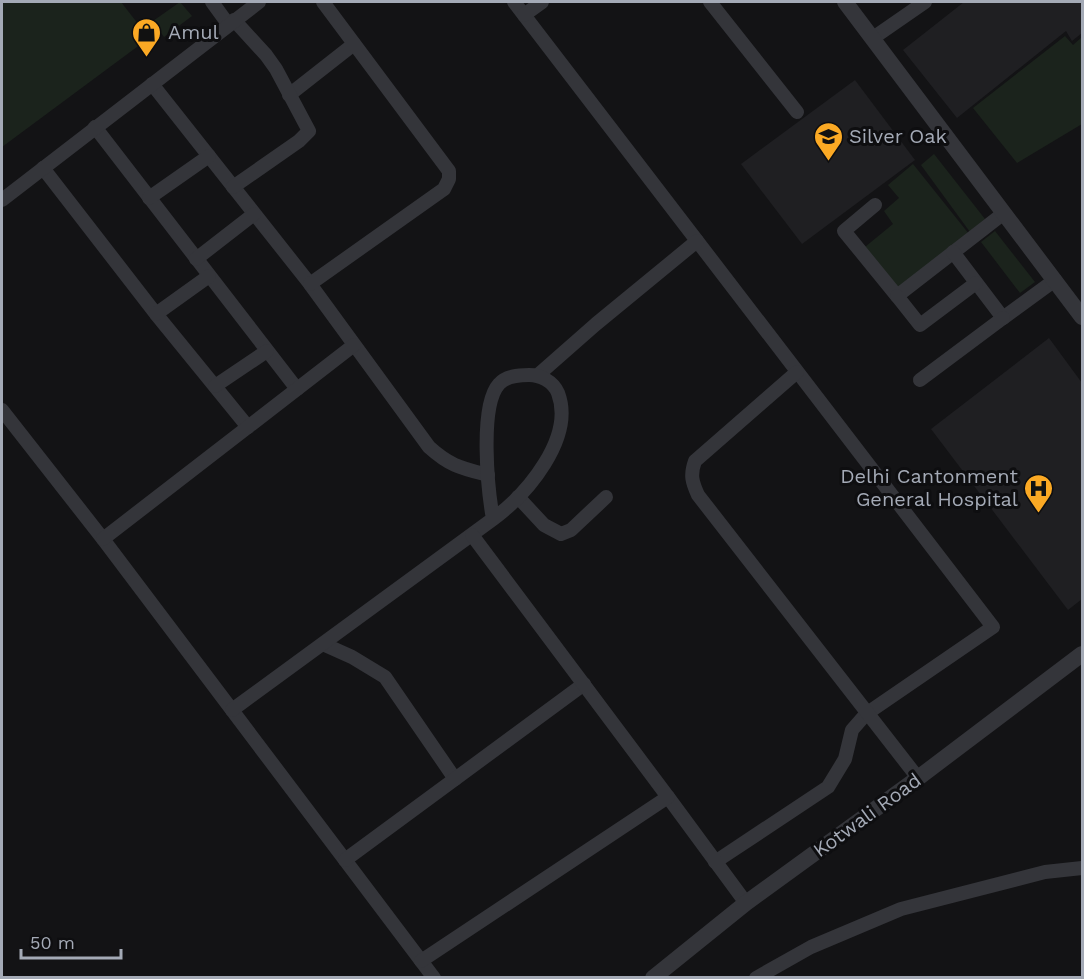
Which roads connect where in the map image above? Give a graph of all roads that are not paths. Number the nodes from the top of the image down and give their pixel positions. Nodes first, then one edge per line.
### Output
1 (212, 2) edge
2 (259, 2) edge
3 (322, 2) edge
4 (514, 2) edge
5 (542, 2) edge
6 (710, 2) edge
7 (845, 2) edge
8 (925, 2) edge
9 (524, 15) junction
10 (231, 22) junction
11 (873, 38) junction
12 (354, 44) junction
13 (152, 84) junction
14 (289, 94) junction
15 (797, 112) dead end
16 (95, 128) junction
17 (209, 156) junction
18 (43, 168) junction
19 (233, 187) junction
20 (149, 198) junction
21 (2, 200) edge
22 (875, 205) dead end
23 (1004, 213) junction
24 (254, 214) junction
25 (697, 241) junction
26 (953, 252) junction
27 (196, 259) junction
28 (209, 276) junction
29 (1055, 280) junction
30 (976, 283) junction
31 (310, 284) junction
32 (897, 296) junction
33 (156, 314) junction
34 (1083, 317) edge
35 (1003, 318) junction
36 (354, 345) junction
37 (267, 351) junction
38 (798, 372) junction
39 (538, 375) junction
40 (920, 380) dead end
41 (214, 386) junction
42 (297, 389) junction
43 (2, 410) edge
44 (248, 427) junction
45 (488, 475) junction
46 (518, 497) junction
47 (606, 497) dead end
48 (493, 519) junction
49 (472, 535) junction
50 (103, 539) junction
51 (323, 644) junction
52 (1083, 654) edge
53 (584, 684) junction
54 (232, 710) junction
55 (866, 714) junction
56 (918, 778) junction
57 (455, 779) junction
58 (668, 797) junction
59 (345, 860) junction
60 (716, 862) junction
61 (1083, 868) edge
62 (746, 903) junction
63 (421, 961) junction
64 (434, 978) edge
65 (653, 978) edge
66 (756, 978) edge

1 - 10 street
2 - 10 street
3 - 12 street
4 - 9 street
5 - 9 street
6 - 15 street
7 - 11 street
8 - 11 street
9 - 25 street
10 - 13 street
10 - 14 street
11 - 23 street
12 - 14 street
12 - 31 street
13 - 16 street
13 - 17 street
14 - 19 street
16 - 18 street
16 - 20 street
17 - 19 street
17 - 20 street
18 - 21 street
18 - 33 street
19 - 24 street
20 - 27 street
22 - 32 street
23 - 26 street
23 - 29 street
24 - 27 street
24 - 31 street
25 - 38 street
25 - 39 street
26 - 30 street
26 - 32 street
27 - 28 street
28 - 33 street
28 - 37 street
29 - 34 street
29 - 35 street
30 - 32 street
30 - 35 street
31 - 36 street
33 - 41 street
35 - 40 street
36 - 42 street
36 - 45 street
37 - 41 street
37 - 42 street
38 - 55 street
38 - 55 street
39 - 45 street
39 - 46 street
41 - 44 street
42 - 44 street
43 - 50 street
44 - 50 street
45 - 48 street
46 - 47 street
46 - 48 street
48 - 49 street
49 - 51 street
49 - 53 street
50 - 54 street
51 - 54 street
51 - 57 street
52 - 56 street, Kotwali Road
53 - 57 street
53 - 58 street
54 - 59 street
55 - 56 street
55 - 60 street
56 - 62 street, Kotwali Road
57 - 59 street
58 - 60 street
58 - 63 street
59 - 63 street
60 - 62 street
61 - 66 street
62 - 65 street, Kotwali Road
63 - 64 street

